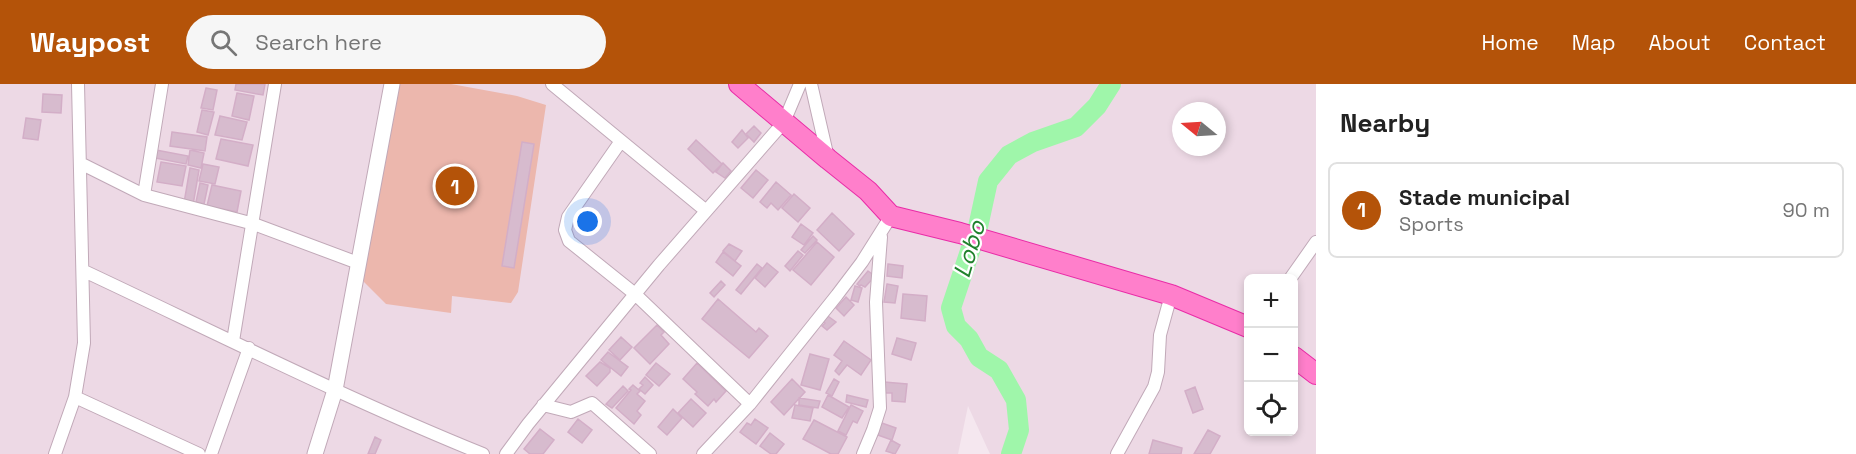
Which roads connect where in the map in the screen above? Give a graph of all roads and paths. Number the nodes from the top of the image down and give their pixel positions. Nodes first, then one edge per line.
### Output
1 (78, 84) edge
2 (162, 84) edge
3 (275, 84) edge
4 (392, 84) edge
5 (552, 84) edge
6 (739, 84) edge
7 (801, 84) edge
8 (811, 84) edge
9 (784, 122) junction
10 (621, 141) junction
11 (828, 159) junction
12 (80, 163) junction
13 (144, 195) junction
14 (705, 210) junction
15 (891, 216) junction
16 (254, 224) junction
17 (881, 234) junction
18 (1316, 242) edge
19 (358, 263) junction
20 (84, 271) junction
21 (1294, 274) edge
22 (635, 294) junction
23 (1171, 295) junction
24 (1244, 325) edge
25 (233, 341) junction
26 (249, 348) junction
27 (1298, 361) edge
28 (1316, 374) edge
29 (335, 390) junction
30 (75, 397) junction
31 (750, 404) junction
32 (543, 405) junction
33 (55, 454) edge
34 (199, 454) edge
35 (211, 454) edge
36 (315, 454) edge
37 (483, 454) edge
38 (506, 454) edge
39 (650, 454) edge
40 (703, 454) edge
41 (863, 454) edge
42 (1117, 454) edge

1 - 12 street
2 - 13 street
3 - 16 street
4 - 19 street
5 - 10 street
6 - 9 highway
7 - 9 street
8 - 11 street
9 - 11 highway
9 - 14 street
10 - 14 street
10 - 22 street
11 - 15 highway
12 - 13 street
12 - 20 street
13 - 16 street
14 - 22 street
15 - 17 street
15 - 23 highway
16 - 19 street
16 - 25 street
17 - 31 street
17 - 41 street
18 - 21 street
19 - 29 street
20 - 25 street
20 - 30 street
22 - 31 street
22 - 32 street
23 - 24 highway
23 - 42 street
25 - 26 street
26 - 29 street
26 - 35 street
27 - 28 highway
29 - 36 street
29 - 37 street
30 - 33 street
30 - 34 street
31 - 40 street
32 - 38 street
32 - 39 street

